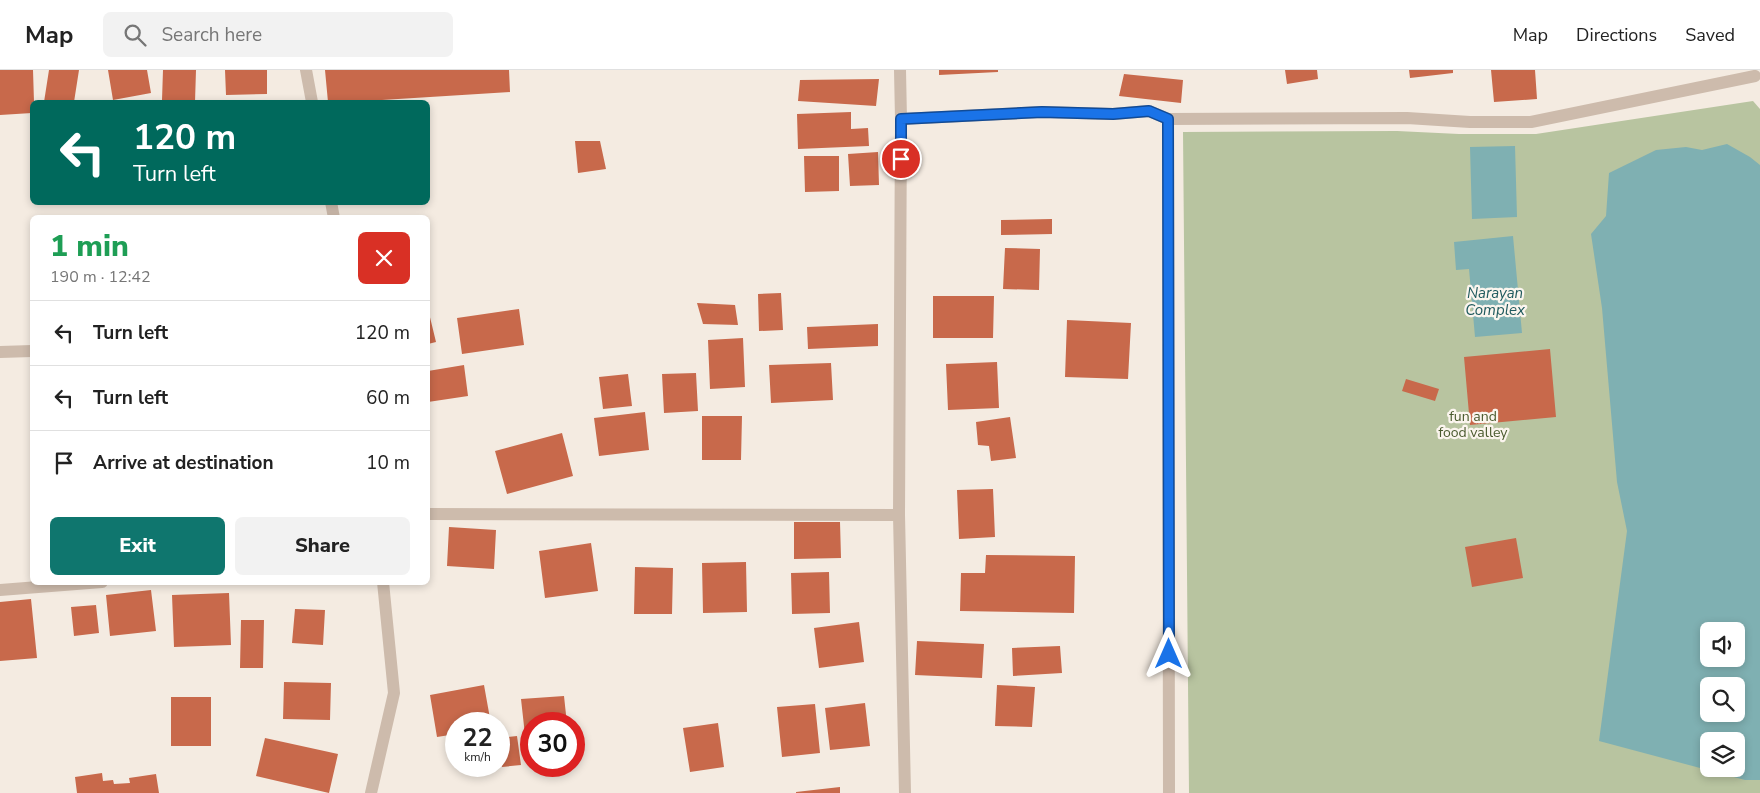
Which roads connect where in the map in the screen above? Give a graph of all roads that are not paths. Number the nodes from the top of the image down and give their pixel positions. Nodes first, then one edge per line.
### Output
1 (306, 70) edge
2 (900, 70) edge
3 (1755, 76) dead end
4 (312, 100) edge
5 (901, 119) junction
6 (1168, 119) junction
7 (30, 351) edge
8 (0, 352) edge
9 (430, 514) edge
10 (899, 515) junction
11 (64, 585) edge
12 (383, 585) edge
13 (0, 590) edge
14 (371, 793) edge
15 (905, 793) edge
16 (1169, 793) edge

1 - 4 street
2 - 5 street
3 - 6 street
5 - 6 street
5 - 10 street
6 - 16 street
7 - 8 street
9 - 10 street
10 - 15 street
11 - 13 street
12 - 14 street

